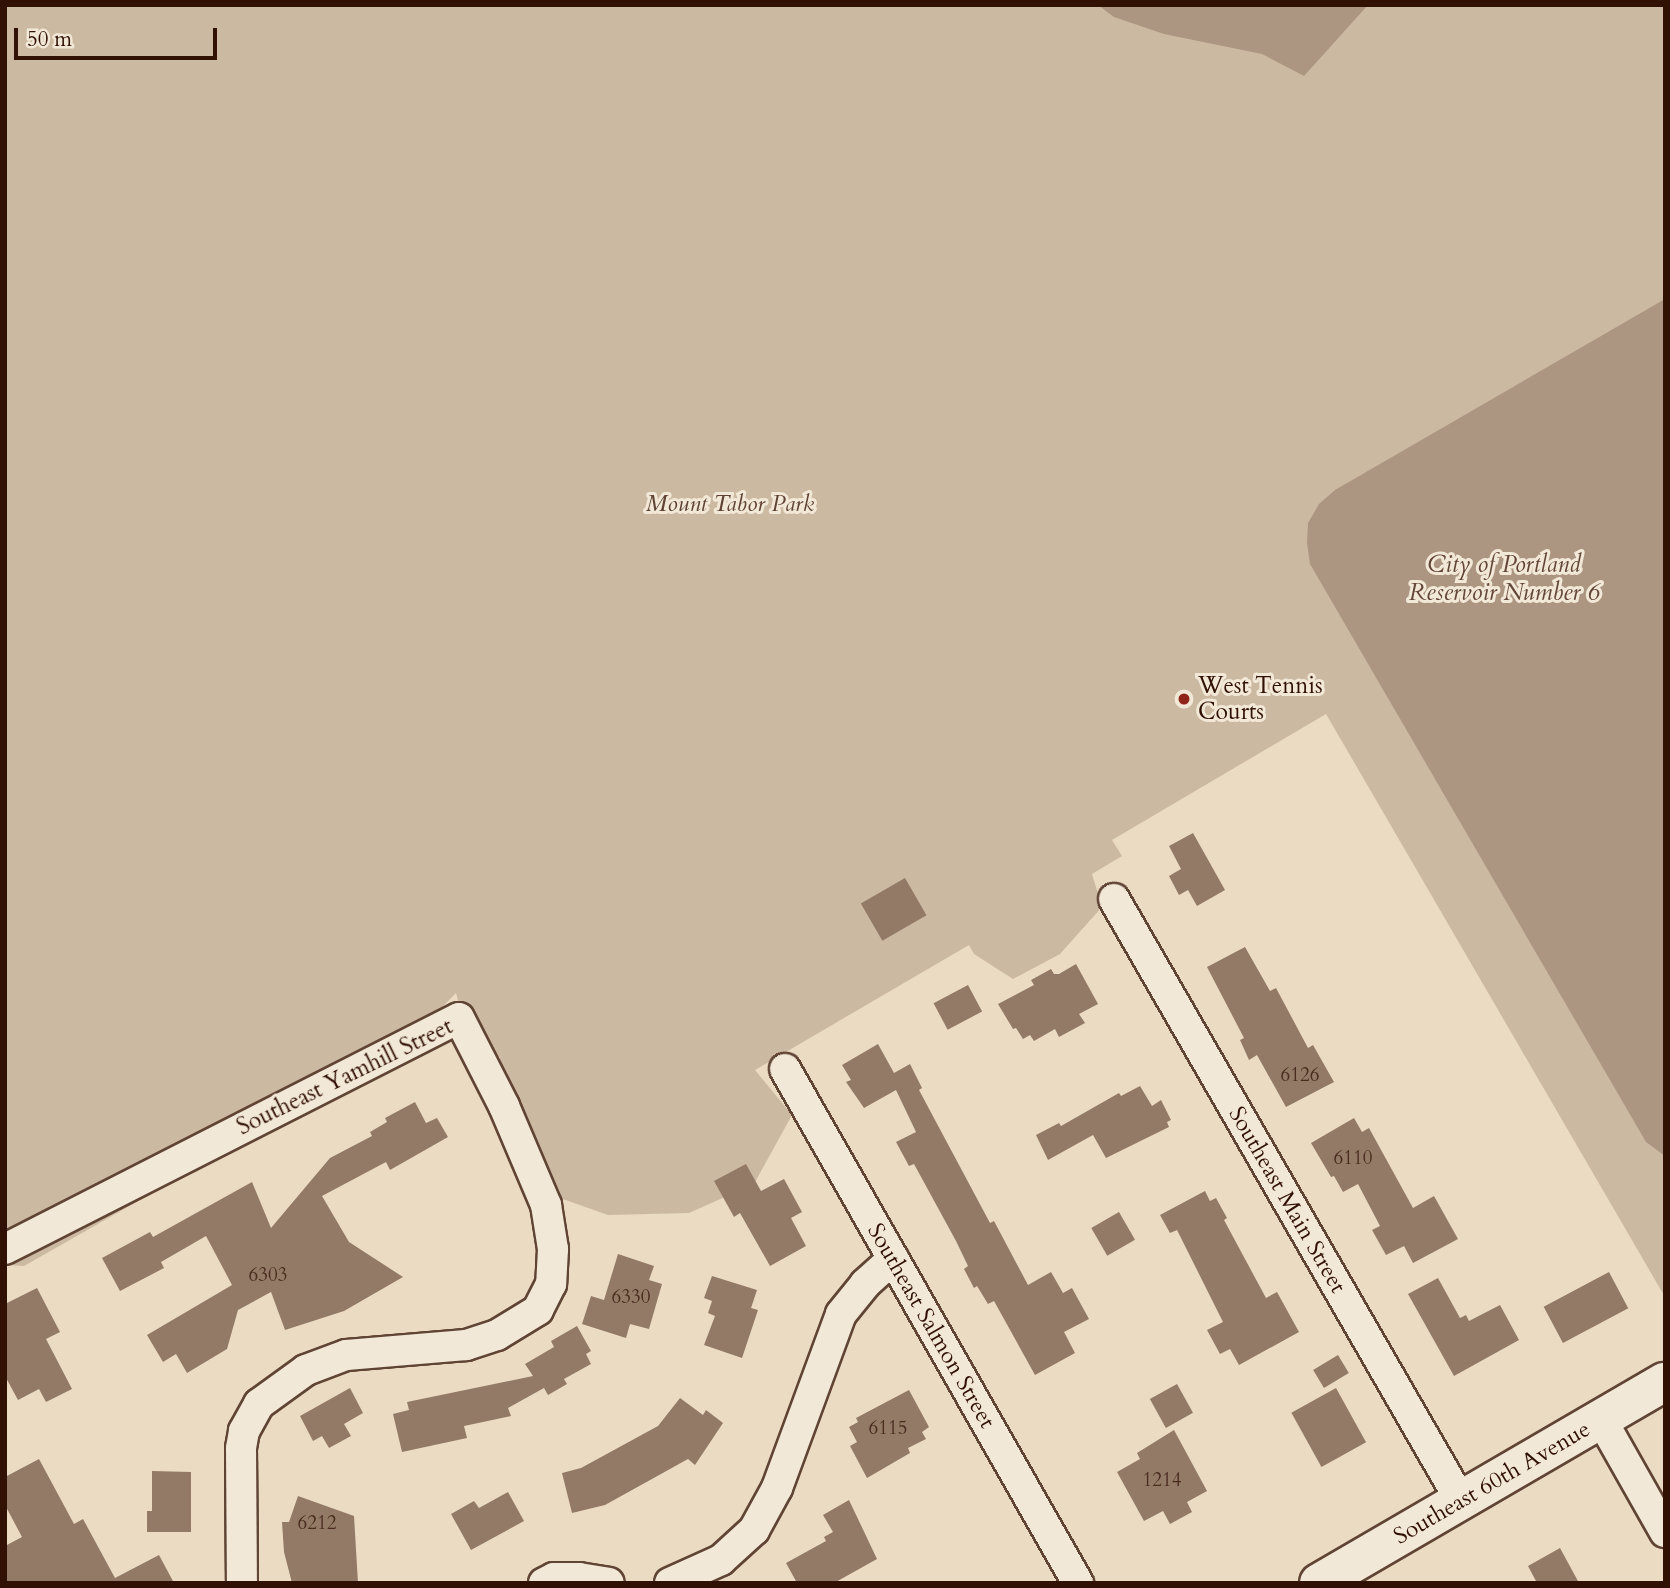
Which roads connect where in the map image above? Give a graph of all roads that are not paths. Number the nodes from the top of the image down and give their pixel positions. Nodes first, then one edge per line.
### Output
1 (1114, 899) dead end
2 (785, 1069) dead end
3 (5, 1249) edge
4 (893, 1259) junction
5 (1665, 1382) edge
6 (1601, 1419) junction
7 (1461, 1500) junction
8 (1665, 1532) edge
9 (242, 1583) edge
10 (544, 1583) edge
11 (609, 1583) edge
12 (670, 1583) edge
13 (1078, 1583) edge
14 (1319, 1583) edge

1 - 7 street, Southeast Main Street
2 - 4 street, Southeast Salmon Street
3 - 9 street, Southeast Yamhill Street
4 - 12 street
4 - 13 street, Southeast Salmon Street
5 - 6 main road, Southeast 60th Avenue
6 - 7 main road, Southeast 60th Avenue
6 - 8 street
7 - 14 main road, Southeast 60th Avenue
10 - 11 street

